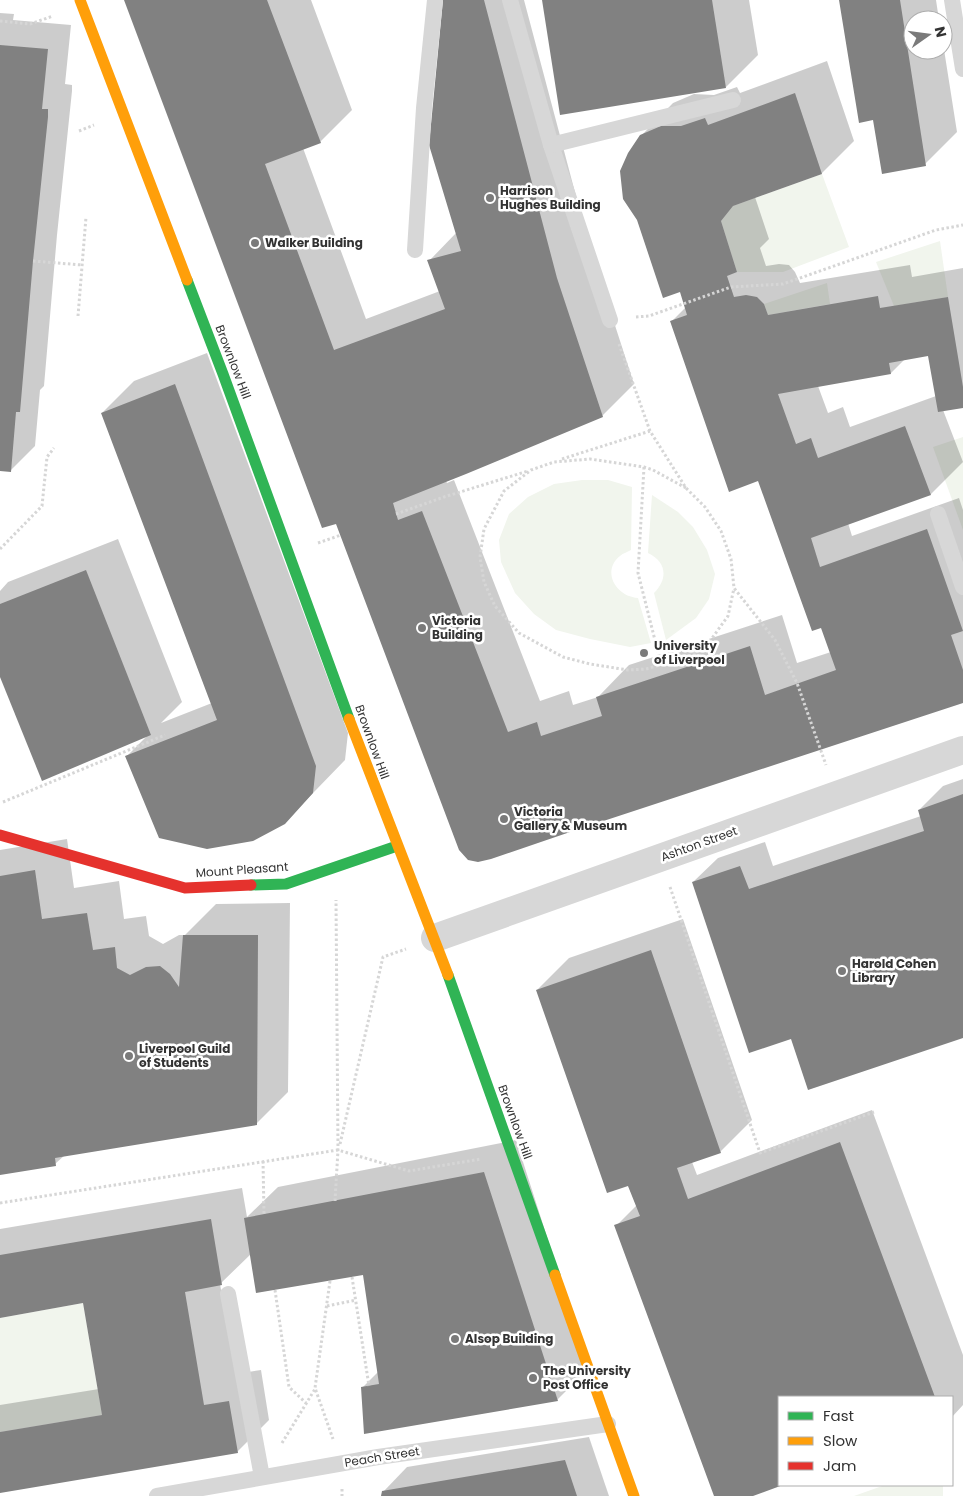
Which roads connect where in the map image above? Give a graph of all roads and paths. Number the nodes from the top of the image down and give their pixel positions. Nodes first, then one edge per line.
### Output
1 (80, 0) edge
2 (435, 0) edge
3 (510, 0) edge
4 (952, 0) edge
5 (0, 21) edge
6 (30, 24) dead end
7 (963, 69) edge
8 (733, 100) dead end
9 (551, 145) junction
10 (86, 217) dead end
11 (963, 225) edge
12 (415, 250) dead end
13 (33, 261) dead end
14 (82, 264) junction
15 (78, 316) dead end
16 (610, 320) junction
17 (650, 431) junction
18 (54, 448) dead end
19 (554, 462) junction
20 (644, 467) junction
21 (531, 470) junction
22 (686, 488) junction
23 (396, 514) dead end
24 (938, 514) dead end
25 (0, 549) edge
26 (963, 587) edge
27 (734, 588) junction
28 (661, 664) junction
29 (165, 735) dead end
30 (821, 750) dead end
31 (963, 750) edge
32 (0, 804) edge
33 (0, 835) edge
34 (397, 846) junction
35 (660, 858) junction
36 (335, 867) junction
37 (435, 938) junction
38 (874, 1112) dead end
39 (338, 1150) junction
40 (510, 1151) junction
41 (263, 1162) junction
42 (335, 1201) dead end
43 (0, 1203) edge
44 (264, 1214) dead end
45 (352, 1277) dead end
46 (330, 1281) dead end
47 (275, 1290) dead end
48 (228, 1294) dead end
49 (356, 1300) junction
50 (327, 1306) junction
51 (369, 1386) dead end
52 (315, 1388) junction
53 (306, 1403) junction
54 (608, 1424) junction
55 (342, 1464) junction
56 (262, 1478) junction
57 (157, 1496) edge
58 (634, 1496) edge

1 - 34 street, Brownlow Hill
2 - 12 lane
3 - 9 lane
4 - 7 lane
5 - 6 path
8 - 9 lane
9 - 16 lane
10 - 14 path
11 - 16 path
13 - 14 path
14 - 15 path
16 - 17 path
17 - 19 path
17 - 22 path
18 - 25 path
19 - 20 path
19 - 21 path
20 - 22 path
20 - 28 path
21 - 23 path
21 - 28 path
22 - 27 path
24 - 26 lane
27 - 28 path
27 - 30 path
29 - 32 path
31 - 35 street, Ashton Street
33 - 36 street, Mount Pleasant
34 - 36 street, Mount Pleasant
34 - 37 street, Brownlow Hill
35 - 37 street, Ashton Street
35 - 38 path
36 - 39 path
37 - 39 path
37 - 40 street, Brownlow Hill
39 - 40 path
39 - 41 path
39 - 42 path
40 - 54 street, Brownlow Hill
41 - 43 path
41 - 44 path
45 - 49 path
46 - 50 path
47 - 53 path
48 - 56 lane
49 - 50 path
49 - 51 path
50 - 52 path
52 - 53 path
52 - 55 path
53 - 56 path
54 - 55 lane, Peach Street
54 - 58 street, Brownlow Hill
55 - 56 lane, Peach Street
56 - 57 lane, Peach Street

